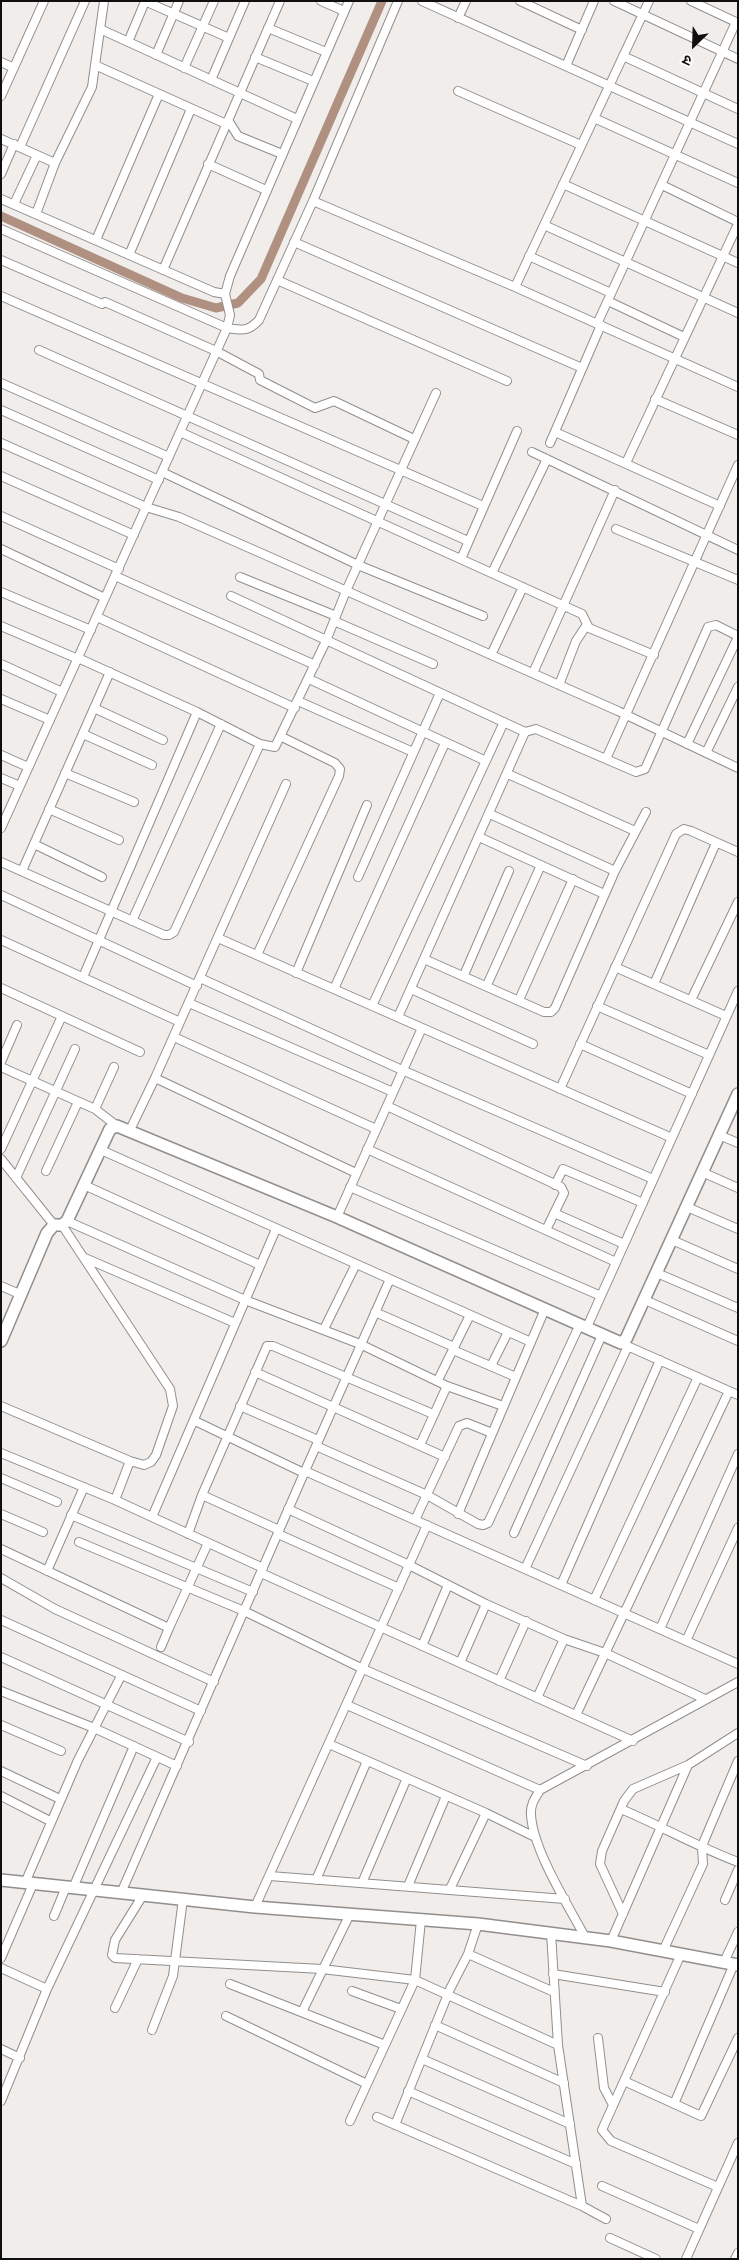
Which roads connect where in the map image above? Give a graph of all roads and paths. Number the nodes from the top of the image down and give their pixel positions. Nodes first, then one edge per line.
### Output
1 (44, 1) edge
2 (85, 1) edge
3 (104, 1) edge
4 (180, 1) edge
5 (214, 1) edge
6 (246, 1) edge
7 (280, 1) edge
8 (321, 1) edge
9 (349, 1) edge
10 (398, 1) edge
11 (422, 1) edge
12 (466, 1) edge
13 (520, 1) edge
14 (594, 1) edge
15 (614, 1) edge
16 (649, 1) edge
17 (691, 1) edge
18 (344, 11) junction
19 (174, 13) junction
20 (642, 15) junction
21 (458, 18) junction
22 (737, 22) edge
23 (203, 25) junction
24 (268, 28) junction
25 (100, 29) junction
26 (582, 30) junction
27 (230, 38) junction
28 (128, 42) junction
29 (326, 52) junction
30 (723, 52) junction
31 (156, 55) junction
32 (623, 56) junction
33 (255, 57) junction
34 (738, 59) edge
35 (1, 62) edge
36 (95, 66) junction
37 (566, 66) junction
38 (14, 68) junction
39 (184, 68) junction
40 (211, 80) junction
41 (313, 82) junction
42 (609, 85) junction
43 (458, 91) dead end
44 (239, 93) junction
45 (159, 94) junction
46 (704, 94) junction
47 (1, 96) edge
48 (191, 109) junction
49 (738, 109) edge
50 (594, 118) junction
51 (297, 119) junction
52 (227, 122) junction
53 (691, 122) junction
54 (1, 139) edge
55 (738, 144) edge
56 (581, 145) junction
57 (17, 146) junction
58 (282, 154) junction
59 (37, 155) junction
60 (676, 155) junction
61 (55, 163) junction
62 (208, 164) junction
63 (1, 174) edge
64 (738, 183) edge
65 (563, 184) junction
66 (662, 185) junction
67 (266, 190) junction
68 (1, 199) edge
69 (313, 201) junction
70 (14, 204) junction
71 (36, 214) junction
72 (645, 221) junction
73 (738, 223) edge
74 (544, 225) junction
75 (1, 230) edge
76 (96, 240) junction
77 (294, 242) junction
78 (129, 255) junction
79 (529, 256) junction
80 (723, 256) junction
81 (1, 260) edge
82 (625, 262) junction
83 (738, 263) edge
84 (163, 270) junction
85 (277, 280) junction
86 (514, 287) junction
87 (611, 293) junction
88 (1, 296) edge
89 (225, 296) junction
90 (703, 298) junction
91 (608, 302) junction
92 (738, 313) edge
93 (599, 325) junction
94 (226, 328) junction
95 (684, 337) junction
96 (39, 350) dead end
97 (216, 351) junction
98 (674, 358) junction
99 (582, 368) junction
100 (507, 381) dead end
101 (1, 383) edge
102 (202, 383) junction
103 (738, 387) edge
104 (436, 393) dead end
105 (656, 399) junction
106 (1, 410) edge
107 (188, 416) junction
108 (517, 431) dead end
109 (180, 432) junction
110 (555, 432) junction
111 (738, 434) edge
112 (414, 440) junction
113 (1, 443) edge
114 (550, 443) dead end
115 (532, 452) dead end
116 (169, 457) junction
117 (547, 459) junction
118 (626, 463) junction
119 (738, 466) edge
120 (402, 470) junction
121 (1, 476) edge
122 (161, 476) junction
123 (615, 490) junction
124 (386, 504) junction
125 (483, 506) junction
126 (720, 506) junction
127 (146, 507) junction
128 (1, 516) edge
129 (378, 522) junction
130 (616, 529) dead end
131 (134, 535) junction
132 (706, 536) junction
133 (468, 541) junction
134 (1, 549) edge
135 (738, 550) edge
136 (461, 559) junction
137 (695, 561) junction
138 (358, 564) junction
139 (117, 572) junction
140 (492, 573) junction
141 (240, 577) dead end
142 (738, 580) edge
143 (523, 587) junction
144 (346, 591) junction
145 (1, 592) edge
146 (231, 596) dead end
147 (105, 598) junction
148 (563, 605) junction
149 (97, 616) junction
150 (482, 616) dead end
151 (335, 618) junction
152 (1, 626) edge
153 (586, 626) junction
154 (91, 630) junction
155 (738, 637) edge
156 (326, 640) junction
157 (491, 655) junction
158 (654, 655) junction
159 (78, 658) junction
160 (1, 664) edge
161 (433, 664) dead end
162 (315, 665) junction
163 (110, 672) junction
164 (533, 673) junction
165 (308, 679) junction
166 (559, 685) junction
167 (738, 687) edge
168 (62, 692) junction
169 (440, 693) junction
170 (1, 699) edge
171 (297, 705) junction
172 (94, 708) junction
173 (197, 712) junction
174 (627, 715) junction
175 (50, 720) junction
176 (504, 722) junction
177 (221, 724) junction
178 (423, 731) junction
179 (525, 732) junction
180 (662, 732) junction
181 (82, 734) junction
182 (282, 737) junction
183 (163, 740) dead end
184 (445, 743) junction
185 (260, 744) junction
186 (687, 744) junction
187 (413, 752) junction
188 (706, 753) junction
189 (1, 755) edge
190 (606, 759) junction
191 (486, 762) junction
192 (152, 765) dead end
193 (737, 765) edge
194 (28, 767) junction
195 (65, 773) junction
196 (508, 774) junction
197 (1, 778) edge
198 (286, 784) dead end
199 (20, 786) junction
200 (134, 802) dead end
201 (367, 805) dead end
202 (49, 809) junction
203 (646, 812) dead end
204 (490, 814) junction
205 (1, 828) edge
206 (634, 831) junction
207 (479, 837) junction
208 (119, 840) dead end
209 (716, 843) junction
210 (34, 844) junction
211 (738, 852) edge
212 (1, 862) edge
213 (541, 865) junction
214 (22, 871) junction
215 (615, 871) junction
216 (510, 872) dead end
217 (102, 877) dead end
218 (358, 877) dead end
219 (573, 880) junction
220 (604, 894) junction
221 (1, 895) edge
222 (738, 902) edge
223 (112, 910) junction
224 (132, 920) junction
225 (218, 938) junction
226 (99, 939) junction
227 (1, 940) edge
228 (257, 955) junction
229 (424, 959) junction
230 (615, 967) junction
231 (296, 973) junction
232 (464, 975) junction
233 (83, 977) junction
234 (200, 978) junction
235 (654, 984) junction
236 (488, 985) junction
237 (196, 986) junction
238 (1, 988) edge
239 (334, 989) junction
240 (410, 989) junction
241 (738, 991) edge
242 (519, 1000) junction
243 (691, 1000) junction
244 (189, 1002) junction
245 (372, 1006) junction
246 (597, 1006) junction
247 (62, 1016) junction
248 (726, 1016) junction
249 (398, 1017) junction
250 (180, 1022) junction
251 (17, 1025) dead end
252 (422, 1028) junction
253 (174, 1037) junction
254 (533, 1044) dead end
255 (580, 1044) junction
256 (75, 1049) dead end
257 (140, 1052) dead end
258 (709, 1056) junction
259 (1, 1062) edge
260 (114, 1066) dead end
261 (1, 1067) edge
262 (402, 1070) junction
263 (155, 1078) junction
264 (32, 1081) junction
265 (560, 1089) junction
266 (56, 1091) junction
267 (393, 1092) junction
268 (692, 1094) junction
269 (738, 1095) edge
270 (78, 1102) junction
271 (387, 1106) junction
272 (95, 1109) junction
273 (117, 1126) junction
274 (376, 1128) junction
275 (130, 1130) junction
276 (719, 1135) junction
277 (672, 1138) junction
278 (738, 1143) edge
279 (368, 1148) junction
280 (1, 1149) edge
281 (100, 1150) junction
282 (1, 1159) edge
283 (46, 1171) dead end
284 (702, 1172) junction
285 (356, 1173) junction
286 (16, 1178) junction
287 (653, 1179) junction
288 (84, 1185) junction
289 (555, 1185) junction
290 (350, 1187) junction
291 (738, 1188) edge
292 (642, 1203) junction
293 (687, 1207) junction
294 (554, 1213) junction
295 (337, 1216) junction
296 (61, 1224) junction
297 (276, 1228) junction
298 (738, 1229) edge
299 (546, 1230) junction
300 (672, 1240) junction
301 (624, 1244) junction
302 (84, 1258) junction
303 (616, 1262) junction
304 (356, 1264) junction
305 (260, 1265) junction
306 (738, 1269) edge
307 (657, 1272) junction
308 (390, 1278) junction
309 (1, 1286) edge
310 (22, 1295) junction
311 (601, 1296) junction
312 (245, 1300) junction
313 (645, 1300) junction
314 (738, 1308) edge
315 (545, 1309) junction
316 (375, 1312) junction
317 (470, 1315) junction
318 (234, 1323) junction
319 (583, 1326) junction
320 (324, 1329) junction
321 (508, 1332) junction
322 (3, 1334) edge
323 (602, 1335) junction
324 (738, 1341) edge
325 (531, 1342) junction
326 (360, 1344) junction
327 (624, 1345) junction
328 (454, 1348) junction
329 (660, 1360) junction
330 (490, 1366) junction
331 (255, 1372) junction
332 (516, 1377) junction
333 (698, 1377) junction
334 (346, 1378) junction
335 (438, 1380) junction
336 (447, 1386) junction
337 (729, 1391) junction
338 (738, 1395) edge
339 (1, 1406) edge
340 (240, 1406) junction
341 (333, 1406) junction
342 (503, 1406) junction
343 (433, 1414) junction
344 (195, 1421) junction
345 (492, 1433) junction
346 (226, 1438) junction
347 (317, 1443) junction
348 (420, 1445) junction
349 (1, 1452) edge
350 (738, 1454) edge
351 (445, 1457) junction
352 (130, 1461) junction
353 (304, 1472) junction
354 (1, 1478) edge
355 (84, 1487) junction
356 (202, 1495) junction
357 (427, 1495) junction
358 (115, 1500) junction
359 (57, 1502) dead end
360 (288, 1509) junction
361 (1, 1514) edge
362 (458, 1514) junction
363 (71, 1515) junction
364 (152, 1517) junction
365 (415, 1520) junction
366 (427, 1525) junction
367 (738, 1528) edge
368 (43, 1532) dead end
369 (278, 1532) junction
370 (514, 1533) dead end
371 (188, 1534) junction
372 (78, 1542) dead end
373 (208, 1543) junction
374 (1, 1549) edge
375 (409, 1565) junction
376 (197, 1568) junction
377 (525, 1569) junction
378 (262, 1570) junction
379 (46, 1571) junction
380 (1, 1578) edge
381 (448, 1585) junction
382 (561, 1585) junction
383 (188, 1588) junction
384 (399, 1588) junction
385 (253, 1592) junction
386 (594, 1600) junction
387 (486, 1604) junction
388 (244, 1611) junction
389 (625, 1614) junction
390 (1, 1620) edge
391 (526, 1621) junction
392 (169, 1628) junction
393 (381, 1628) junction
394 (660, 1629) junction
395 (564, 1638) junction
396 (686, 1641) junction
397 (422, 1646) junction
398 (160, 1647) dead end
399 (605, 1653) junction
400 (1, 1656) edge
401 (460, 1663) junction
402 (738, 1664) edge
403 (363, 1669) junction
404 (121, 1676) junction
405 (499, 1680) junction
406 (214, 1682) junction
407 (738, 1682) edge
408 (1, 1690) edge
409 (538, 1698) junction
410 (705, 1699) junction
411 (107, 1705) junction
412 (347, 1705) junction
413 (201, 1711) junction
414 (576, 1715) junction
415 (1, 1725) edge
416 (94, 1728) junction
417 (738, 1733) edge
418 (633, 1741) junction
419 (188, 1742) junction
420 (329, 1744) junction
421 (134, 1746) junction
422 (61, 1752) dead end
423 (157, 1757) junction
424 (367, 1761) junction
425 (738, 1761) edge
426 (688, 1765) junction
427 (177, 1766) junction
428 (587, 1766) junction
429 (1, 1771) edge
430 (407, 1778) junction
431 (540, 1790) junction
432 (1, 1796) edge
433 (446, 1796) junction
434 (60, 1798) junction
435 (621, 1809) junction
436 (486, 1813) junction
437 (50, 1821) junction
438 (661, 1826) junction
439 (535, 1837) junction
440 (702, 1848) junction
441 (738, 1862) edge
442 (738, 1870) edge
443 (270, 1876) junction
444 (1, 1880) edge
445 (316, 1880) junction
446 (29, 1883) junction
447 (362, 1883) junction
448 (408, 1886) junction
449 (69, 1887) junction
450 (95, 1890) junction
451 (450, 1890) junction
452 (121, 1893) junction
453 (143, 1895) junction
454 (183, 1899) junction
455 (565, 1900) junction
456 (725, 1900) dead end
457 (256, 1907) junction
458 (350, 1914) junction
459 (622, 1914) junction
460 (54, 1916) dead end
461 (421, 1920) junction
462 (478, 1924) junction
463 (738, 1932) edge
464 (551, 1933) junction
465 (585, 1937) junction
466 (611, 1941) junction
467 (663, 1951) junction
468 (468, 1954) junction
469 (681, 1954) junction
470 (1, 1958) edge
471 (138, 1959) junction
472 (176, 1961) junction
473 (732, 1964) edge
474 (1, 1968) edge
475 (322, 1969) junction
476 (554, 1974) junction
477 (415, 1980) junction
478 (230, 1984) dead end
479 (46, 1989) junction
480 (352, 1991) dead end
481 (554, 1992) junction
482 (665, 1992) junction
483 (448, 1995) junction
484 (115, 2008) dead end
485 (401, 2009) junction
486 (302, 2012) junction
487 (226, 2016) dead end
488 (435, 2025) junction
489 (152, 2030) dead end
490 (598, 2038) dead end
491 (738, 2038) edge
492 (385, 2045) junction
493 (558, 2045) junction
494 (1, 2049) edge
495 (20, 2058) junction
496 (422, 2058) junction
497 (624, 2081) junction
498 (564, 2083) junction
499 (367, 2084) junction
500 (408, 2091) junction
501 (1, 2101) edge
502 (674, 2104) junction
503 (613, 2105) junction
504 (377, 2117) dead end
505 (350, 2121) dead end
506 (570, 2124) junction
507 (395, 2125) junction
508 (738, 2143) edge
509 (576, 2164) junction
510 (602, 2186) dead end
511 (718, 2187) junction
512 (582, 2206) junction
513 (606, 2219) dead end
514 (699, 2229) junction
515 (610, 2238) dead end
516 (738, 2252) edge
517 (656, 2259) edge
518 (686, 2259) edge
519 (735, 2259) edge

1 - 38 street
2 - 57 street
3 - 25 street
4 - 19 street
5 - 23 street
6 - 27 street
7 - 24 street
8 - 18 street
9 - 18 street
10 - 69 street
11 - 21 street
12 - 21 street
13 - 26 street
14 - 26 street
15 - 20 street
16 - 20 street
17 - 22 street
18 - 29 street
19 - 23 street
19 - 28 street
19 - 31 street
20 - 30 street
20 - 32 street
21 - 37 street
22 - 30 street
23 - 27 street
23 - 39 street
24 - 29 street
24 - 33 street
25 - 28 street
25 - 36 street
26 - 37 street
27 - 40 street
28 - 31 street
29 - 41 street
30 - 34 street
30 - 46 street
31 - 39 street
32 - 42 street
32 - 46 street
33 - 41 street
33 - 44 street
35 - 38 street
36 - 45 street
36 - 61 street
37 - 42 street
38 - 47 street
39 - 40 street
40 - 44 street
41 - 51 street
42 - 50 street
42 - 53 street
43 - 56 street
44 - 51 street
44 - 52 street
45 - 48 street
45 - 76 street
46 - 49 street
46 - 53 street
48 - 52 street
48 - 78 street
50 - 56 street
50 - 60 street
51 - 58 street
52 - 58 street
52 - 62 street
53 - 55 street
53 - 60 street
54 - 57 street
56 - 65 street
57 - 59 street
57 - 63 street
58 - 67 street
59 - 61 street
59 - 70 street
60 - 64 street
60 - 66 street
61 - 71 street
62 - 67 street
62 - 84 street
65 - 72 street
65 - 74 street
66 - 72 street
66 - 73 street
67 - 89 street
68 - 70 street
69 - 77 street
69 - 86 street
70 - 71 street
71 - 76 street
72 - 80 street
72 - 82 street
73 - 80 street
74 - 79 street
74 - 82 street
75 - 94 street
76 - 78 street
77 - 85 street
77 - 99 street
78 - 84 street
79 - 86 street
79 - 87 street
80 - 83 street
80 - 90 street
81 - 97 street
82 - 87 street
82 - 90 street
84 - 89 street
85 - 94 street
85 - 100 street
86 - 93 street
87 - 91 street
88 - 102 street
89 - 94 street
90 - 92 street
90 - 95 street
91 - 93 street
91 - 95 street
93 - 98 street
93 - 99 street
94 - 97 street
95 - 98 street
96 - 107 street
97 - 102 street
97 - 112 street
98 - 103 street
98 - 105 street
99 - 110 street
101 - 116 street
102 - 107 street
102 - 120 street
104 - 112 street
105 - 111 street
105 - 118 street
106 - 122 street
107 - 109 street
107 - 124 street
108 - 125 street
109 - 116 street
109 - 129 street
110 - 114 street
110 - 118 street
112 - 120 street
113 - 127 street
115 - 117 street
116 - 122 street
117 - 123 street
117 - 140 street
118 - 126 street
119 - 126 street
120 - 124 street
120 - 125 street
121 - 131 street
122 - 127 street
122 - 138 street
123 - 132 street
123 - 148 street
124 - 129 street
124 - 133 street
125 - 133 street
126 - 132 street
127 - 131 street
127 - 144 street
128 - 139 street
129 - 136 street
129 - 138 street
130 - 137 street
131 - 139 street
132 - 135 street
132 - 137 street
133 - 136 street
134 - 147 street
136 - 140 street
137 - 142 street
137 - 158 street
138 - 144 street
138 - 150 street
139 - 147 street
139 - 162 street
140 - 143 street
141 - 151 street
143 - 148 street
143 - 157 street
144 - 151 street
144 - 157 street
145 - 154 street
146 - 156 street
147 - 149 street
148 - 153 street
148 - 164 street
149 - 154 street
149 - 171 street
151 - 156 street
151 - 161 street
152 - 159 street
153 - 158 street
153 - 166 street
154 - 159 street
155 - 180 street
155 - 186 street
156 - 162 street
156 - 169 street
157 - 164 street
158 - 174 street
159 - 163 street
159 - 168 street
160 - 168 street
162 - 165 street
163 - 172 street
163 - 173 street
164 - 166 street
165 - 171 street
165 - 178 street
166 - 174 street
167 - 188 street
168 - 175 street
169 - 176 street
169 - 178 street
170 - 175 street
171 - 182 street
171 - 187 street
172 - 181 street
172 - 183 street
173 - 177 street
173 - 223 street
174 - 180 street
174 - 190 street
175 - 194 street
176 - 179 street
176 - 191 street
177 - 185 street
177 - 224 street
178 - 184 street
178 - 187 street
179 - 190 street
179 - 196 street
180 - 186 street
180 - 190 street
181 - 192 street
181 - 195 street
182 - 185 street
182 - 228 street
184 - 191 street
184 - 239 street
185 - 224 street
186 - 188 street
187 - 218 street
188 - 193 street
189 - 194 street
191 - 245 street
194 - 199 street
195 - 200 street
195 - 202 street
196 - 204 street
196 - 206 street
197 - 199 street
198 - 225 street
199 - 205 street
201 - 231 street
202 - 208 street
202 - 210 street
203 - 206 street
204 - 207 street
204 - 215 street
206 - 215 street
207 - 213 street
207 - 229 street
209 - 211 street
209 - 230 street
209 - 235 street
210 - 214 street
210 - 217 street
212 - 214 street
213 - 219 street
213 - 236 street
214 - 223 street
215 - 220 street
216 - 232 street
219 - 220 street
219 - 242 street
220 - 242 street
221 - 226 street
222 - 243 street
223 - 224 street
223 - 226 street
225 - 228 street
225 - 234 street
226 - 233 street
226 - 237 street
227 - 233 street
228 - 231 street
229 - 232 street
229 - 240 street
230 - 235 street
230 - 246 street
231 - 239 street
232 - 236 street
233 - 250 street
234 - 237 street
234 - 262 street
235 - 243 street
236 - 242 street
237 - 244 street
238 - 247 street
239 - 245 street
240 - 249 street
240 - 254 street
241 - 248 street
243 - 248 street
244 - 250 street
244 - 267 street
245 - 249 street
246 - 255 street
246 - 258 street
247 - 257 street
247 - 264 street
248 - 258 street
249 - 252 street
250 - 253 street
251 - 259 street
252 - 262 street
252 - 265 street
253 - 263 street
253 - 274 street
255 - 265 street
255 - 268 street
256 - 266 street
258 - 268 street
260 - 272 street
261 - 264 street
262 - 267 street
262 - 287 street
263 - 275 street
263 - 285 street
264 - 266 street
264 - 280 street
265 - 277 street
266 - 270 street
266 - 286 street
267 - 271 street
268 - 277 street
269 - 276 street
270 - 272 street
270 - 283 street
271 - 274 street
271 - 289 street
272 - 273 street
273 - 275 street
273 - 281 street
274 - 279 street
275 - 295 street
276 - 278 street
276 - 284 street
277 - 287 street
279 - 285 street
279 - 299 street
281 - 288 street
281 - 297 street
282 - 286 street
284 - 291 street
284 - 293 street
285 - 290 street
286 - 296 street
287 - 292 street
288 - 296 street
288 - 305 street
289 - 292 street
289 - 294 street
290 - 295 street
290 - 311 street
292 - 301 street
293 - 298 street
293 - 300 street
294 - 299 street
294 - 301 street
295 - 315 street
296 - 302 street
296 - 310 street
296 - 312 street
297 - 304 street
297 - 305 street
299 - 303 street
300 - 306 street
300 - 307 street
301 - 303 street
302 - 318 street
302 - 352 street
303 - 311 street
304 - 308 street
304 - 320 street
305 - 312 street
307 - 313 street
307 - 314 street
308 - 316 street
308 - 317 street
309 - 310 street
310 - 322 street
311 - 319 street
312 - 318 street
312 - 320 street
313 - 324 street
313 - 327 street
315 - 319 street
315 - 325 street
316 - 326 street
316 - 328 street
317 - 321 street
317 - 328 street
318 - 344 street
319 - 323 street
319 - 362 street
320 - 326 street
321 - 325 street
321 - 330 street
323 - 327 street
323 - 370 street
325 - 332 street
326 - 334 street
326 - 335 street
327 - 329 street
327 - 377 street
328 - 330 street
328 - 335 street
329 - 333 street
329 - 382 street
330 - 332 street
331 - 334 street
331 - 340 street
331 - 341 street
332 - 342 street
333 - 337 street
333 - 386 street
334 - 341 street
334 - 343 street
335 - 336 street
336 - 342 street
336 - 343 street
337 - 338 street
337 - 389 street
339 - 352 street
340 - 346 street
340 - 347 street
341 - 347 street
341 - 348 street
342 - 345 street
343 - 348 street
344 - 346 street
344 - 364 street
345 - 351 street
345 - 362 street
346 - 353 street
346 - 356 street
347 - 353 street
347 - 357 street
348 - 351 street
349 - 355 street
350 - 394 street
351 - 357 street
352 - 358 street
353 - 360 street
353 - 365 street
354 - 359 street
355 - 358 street
355 - 363 street
356 - 369 street
356 - 371 street
357 - 362 street
357 - 365 street
358 - 364 street
360 - 369 street
360 - 375 street
361 - 368 street
363 - 376 street
363 - 379 street
364 - 371 street
365 - 366 street
366 - 375 street
366 - 377 street
367 - 396 street
369 - 378 street
369 - 384 street
371 - 373 street
372 - 383 street
373 - 376 street
373 - 378 street
374 - 379 street
375 - 381 street
375 - 384 street
376 - 383 street
376 - 385 street
377 - 382 street
378 - 385 street
378 - 393 street
379 - 392 street
380 - 406 street
381 - 387 street
381 - 397 street
382 - 386 street
383 - 388 street
383 - 392 street
384 - 393 street
385 - 388 street
386 - 389 street
387 - 391 street
387 - 401 street
388 - 403 street
388 - 406 street
389 - 394 street
389 - 399 street
390 - 404 street
391 - 395 street
391 - 405 street
392 - 398 street
393 - 397 street
393 - 403 street
394 - 396 street
395 - 399 street
395 - 409 street
396 - 402 street
397 - 401 street
399 - 410 street
399 - 414 street
400 - 411 street
401 - 405 street
403 - 412 street
403 - 428 street
404 - 411 street
404 - 413 street
405 - 409 street
406 - 413 street
407 - 410 street
408 - 416 street
409 - 414 street
410 - 418 street
411 - 416 street
411 - 419 street
412 - 420 street
412 - 431 street
413 - 419 street
414 - 418 street
415 - 422 street
416 - 421 street
416 - 434 street
417 - 426 street
418 - 428 street
419 - 427 street
420 - 424 street
420 - 443 street
421 - 423 street
421 - 449 street
423 - 427 street
423 - 450 street
424 - 430 street
424 - 445 street
425 - 440 street
426 - 435 street
426 - 438 street
427 - 452 street
428 - 431 street
429 - 434 street
430 - 433 street
430 - 447 street
431 - 439 street
432 - 437 street
433 - 436 street
433 - 448 street
434 - 437 street
435 - 438 street
435 - 459 street
436 - 439 street
436 - 451 street
437 - 446 street
438 - 440 street
438 - 459 street
439 - 455 street
440 - 441 street
440 - 467 street
442 - 456 street
443 - 445 street
443 - 457 street
444 - 446 street
445 - 447 street
446 - 449 street
446 - 470 street
447 - 448 street
448 - 451 street
449 - 450 street
449 - 460 street
450 - 452 street
450 - 479 street
451 - 455 street
452 - 453 street
453 - 454 street
453 - 471 street
454 - 457 street
454 - 472 street
455 - 465 street
457 - 458 street
458 - 461 street
458 - 475 street
459 - 466 street
461 - 462 street
461 - 477 street
462 - 464 street
462 - 468 street
463 - 473 street
464 - 465 street
464 - 476 street
465 - 466 street
466 - 467 street
467 - 469 street
468 - 481 street
468 - 483 street
469 - 473 street
469 - 482 street
471 - 472 street
471 - 484 street
472 - 475 street
472 - 489 street
473 - 502 street
474 - 479 street
475 - 477 street
475 - 486 street
476 - 481 street
476 - 482 street
477 - 483 street
477 - 485 street
478 - 486 street
479 - 495 street
480 - 485 street
481 - 493 street
482 - 497 street
483 - 488 street
483 - 493 street
485 - 492 street
486 - 492 street
487 - 499 street
488 - 496 street
488 - 498 street
490 - 503 street
491 - 502 street
492 - 499 street
493 - 498 street
494 - 495 street
495 - 501 street
496 - 500 street
496 - 506 street
497 - 502 street
497 - 503 street
498 - 506 street
499 - 505 street
500 - 507 street
500 - 509 street
503 - 511 street
504 - 507 street
506 - 509 street
507 - 512 street
508 - 511 street
509 - 512 street
510 - 514 street
511 - 514 street
512 - 513 street
514 - 518 street
515 - 517 street
516 - 519 street

